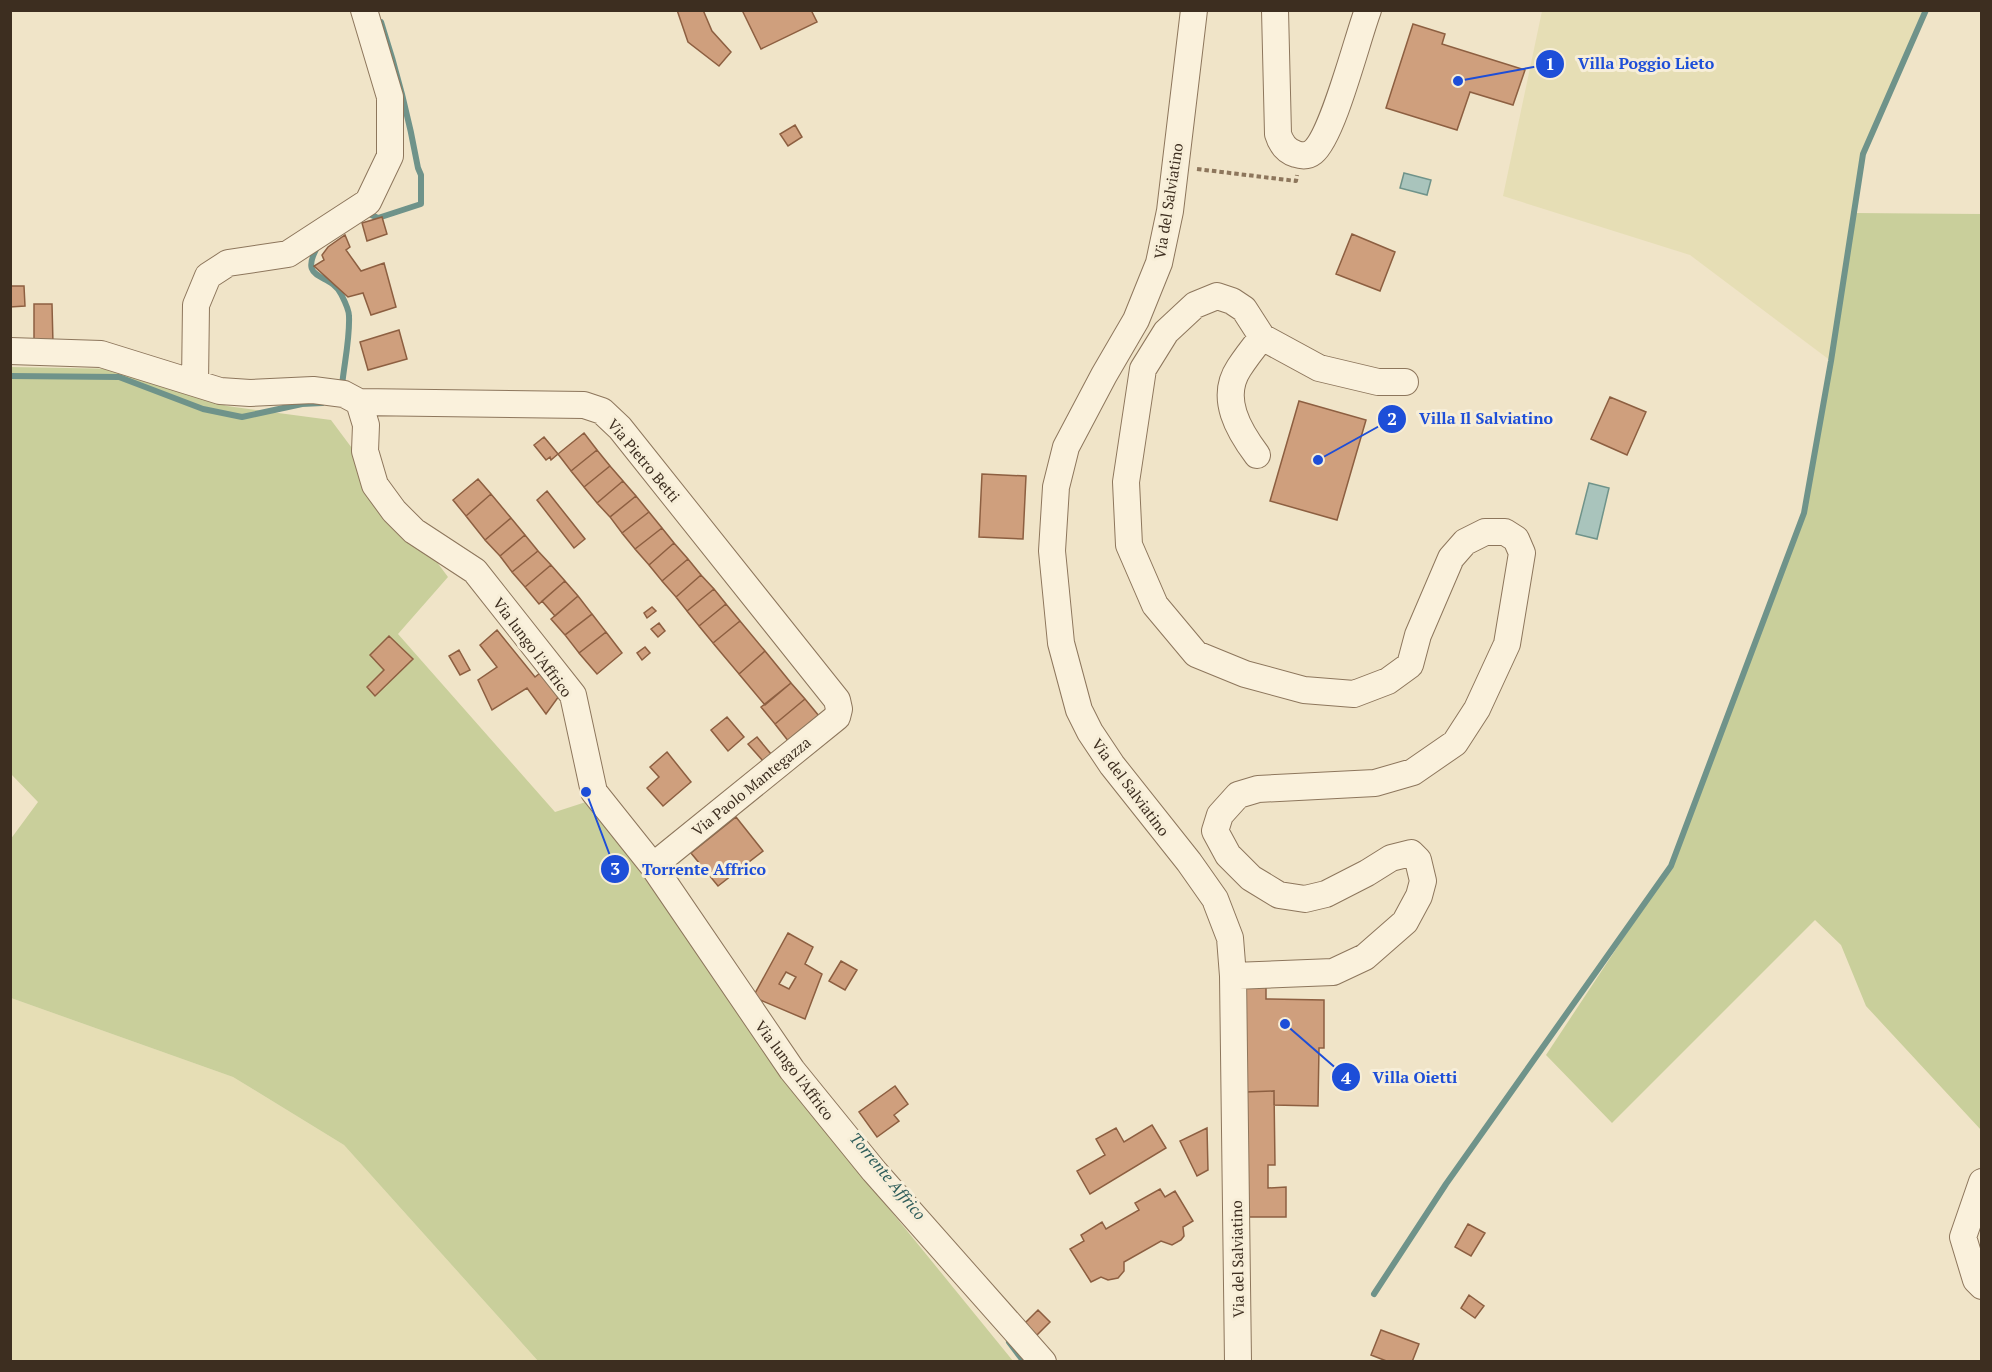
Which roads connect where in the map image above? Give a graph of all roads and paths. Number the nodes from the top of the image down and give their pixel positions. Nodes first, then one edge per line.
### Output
1 (364, 10) edge
2 (1194, 10) edge
3 (1275, 10) edge
4 (1368, 10) edge
5 (1175, 166) junction
6 (1296, 181) dead end
7 (1262, 338) junction
8 (10, 351) edge
9 (1405, 382) dead end
10 (195, 383) junction
11 (359, 402) junction
12 (1257, 455) dead end
13 (837, 700) joint
14 (653, 866) junction
15 (1233, 976) junction
16 (1982, 1182) edge
17 (1982, 1286) edge
18 (1043, 1362) edge
19 (1239, 1362) edge

1 - 10 street
2 - 5 street, Via del Salviatino
3 - 4 street
5 - 6 path
5 - 15 street, Via del Salviatino
7 - 9 street
7 - 12 street
7 - 15 street
8 - 10 street
10 - 11 street
11 - 13 street, Via Pietro Betti
11 - 14 street, Via lungo l'Affrico
13 - 14 street, Via Paolo Mantegazza
14 - 18 street, Via lungo l'Affrico
15 - 19 street, Via del Salviatino
16 - 17 street

